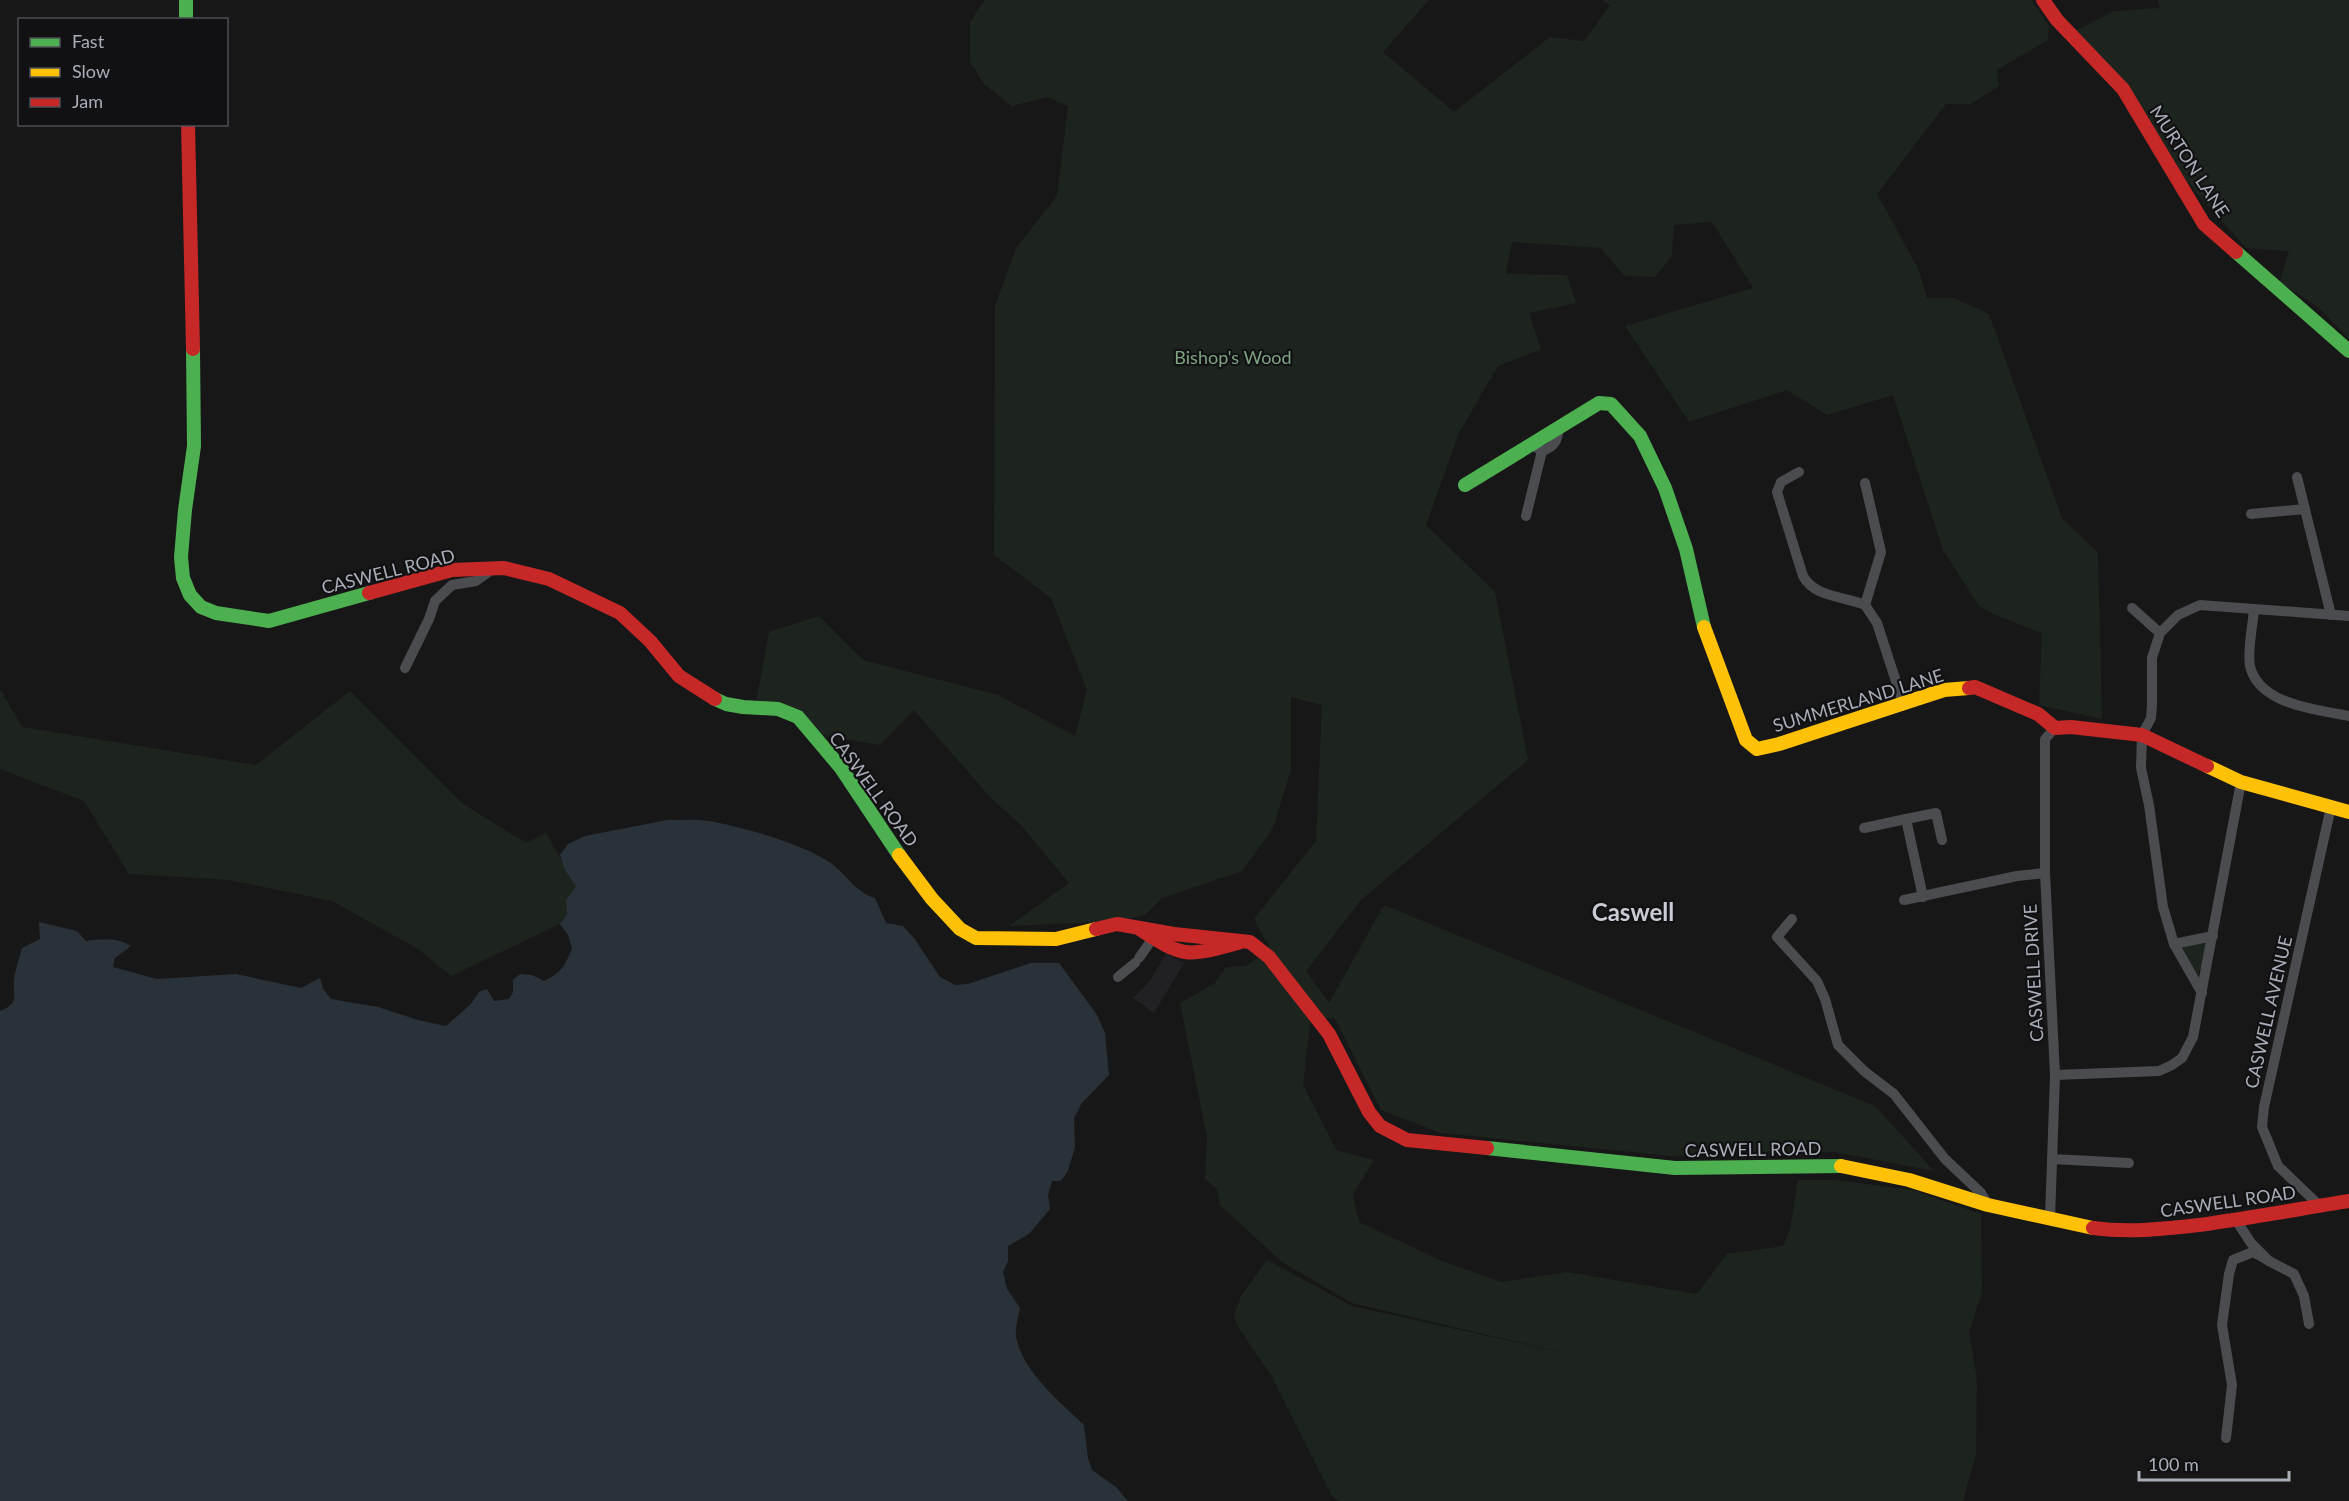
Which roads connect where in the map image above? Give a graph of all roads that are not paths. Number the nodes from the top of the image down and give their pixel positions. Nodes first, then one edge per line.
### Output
1 (186, 0) edge
2 (2043, 0) edge
3 (186, 18) edge
4 (189, 126) edge
5 (2349, 351) edge
6 (1535, 447) junction
7 (1799, 472) dead end
8 (2297, 477) dead end
9 (1865, 483) dead end
10 (1465, 485) dead end
11 (2305, 509) junction
12 (2251, 514) dead end
13 (1526, 516) dead end
14 (493, 568) junction
15 (1865, 605) junction
16 (2132, 608) dead end
17 (2254, 609) junction
18 (2331, 615) junction
19 (2349, 615) edge
20 (2160, 633) junction
21 (405, 668) dead end
22 (1903, 703) junction
23 (2349, 716) edge
24 (2055, 728) junction
25 (2142, 735) junction
26 (2241, 782) junction
27 (2331, 807) junction
28 (2349, 813) edge
29 (1906, 819) junction
30 (1864, 828) dead end
31 (1942, 840) dead end
32 (2044, 873) junction
33 (1923, 897) junction
34 (1904, 900) dead end
35 (1792, 919) dead end
36 (1136, 926) junction
37 (2213, 936) junction
38 (1153, 938) junction
39 (1250, 942) junction
40 (2174, 944) junction
41 (1118, 977) dead end
42 (2202, 993) junction
43 (2055, 1075) junction
44 (2052, 1159) junction
45 (2129, 1163) dead end
46 (2349, 1201) edge
47 (1988, 1205) junction
48 (2320, 1206) junction
49 (2050, 1219) junction
50 (2236, 1220) junction
51 (2269, 1261) junction
52 (2309, 1324) dead end
53 (2226, 1438) dead end

1 - 3 street
2 - 5 street, MURTON LANE
4 - 14 street, CASWELL ROAD
6 - 10 street, SUMMERLAND LANE
6 - 13 street
6 - 22 street, SUMMERLAND LANE
7 - 15 street
8 - 11 street
9 - 15 street
11 - 12 street
11 - 18 street
14 - 21 street
14 - 36 street, CASWELL ROAD
15 - 22 street
16 - 20 street
17 - 18 street
17 - 20 street
17 - 23 street
18 - 19 street
20 - 25 street
22 - 24 street, SUMMERLAND LANE
24 - 25 street
24 - 32 street, CASWELL DRIVE
25 - 26 street
25 - 40 street
26 - 27 street
26 - 37 street
27 - 28 street
27 - 48 street, CASWELL AVENUE
29 - 30 street
29 - 31 street
29 - 33 street
32 - 33 street
32 - 43 street, CASWELL DRIVE
33 - 34 street
35 - 47 street
36 - 38 street
36 - 39 street, CASWELL ROAD
37 - 40 street
37 - 42 street
38 - 39 street
38 - 41 street
39 - 47 street, CASWELL ROAD
40 - 42 street
42 - 43 street
43 - 44 street, CASWELL DRIVE
44 - 45 street
44 - 49 street, CASWELL DRIVE
46 - 48 street, CASWELL ROAD
47 - 49 street, CASWELL ROAD
48 - 50 street, CASWELL ROAD
49 - 50 street, CASWELL ROAD
50 - 51 street
51 - 52 street
51 - 53 street

